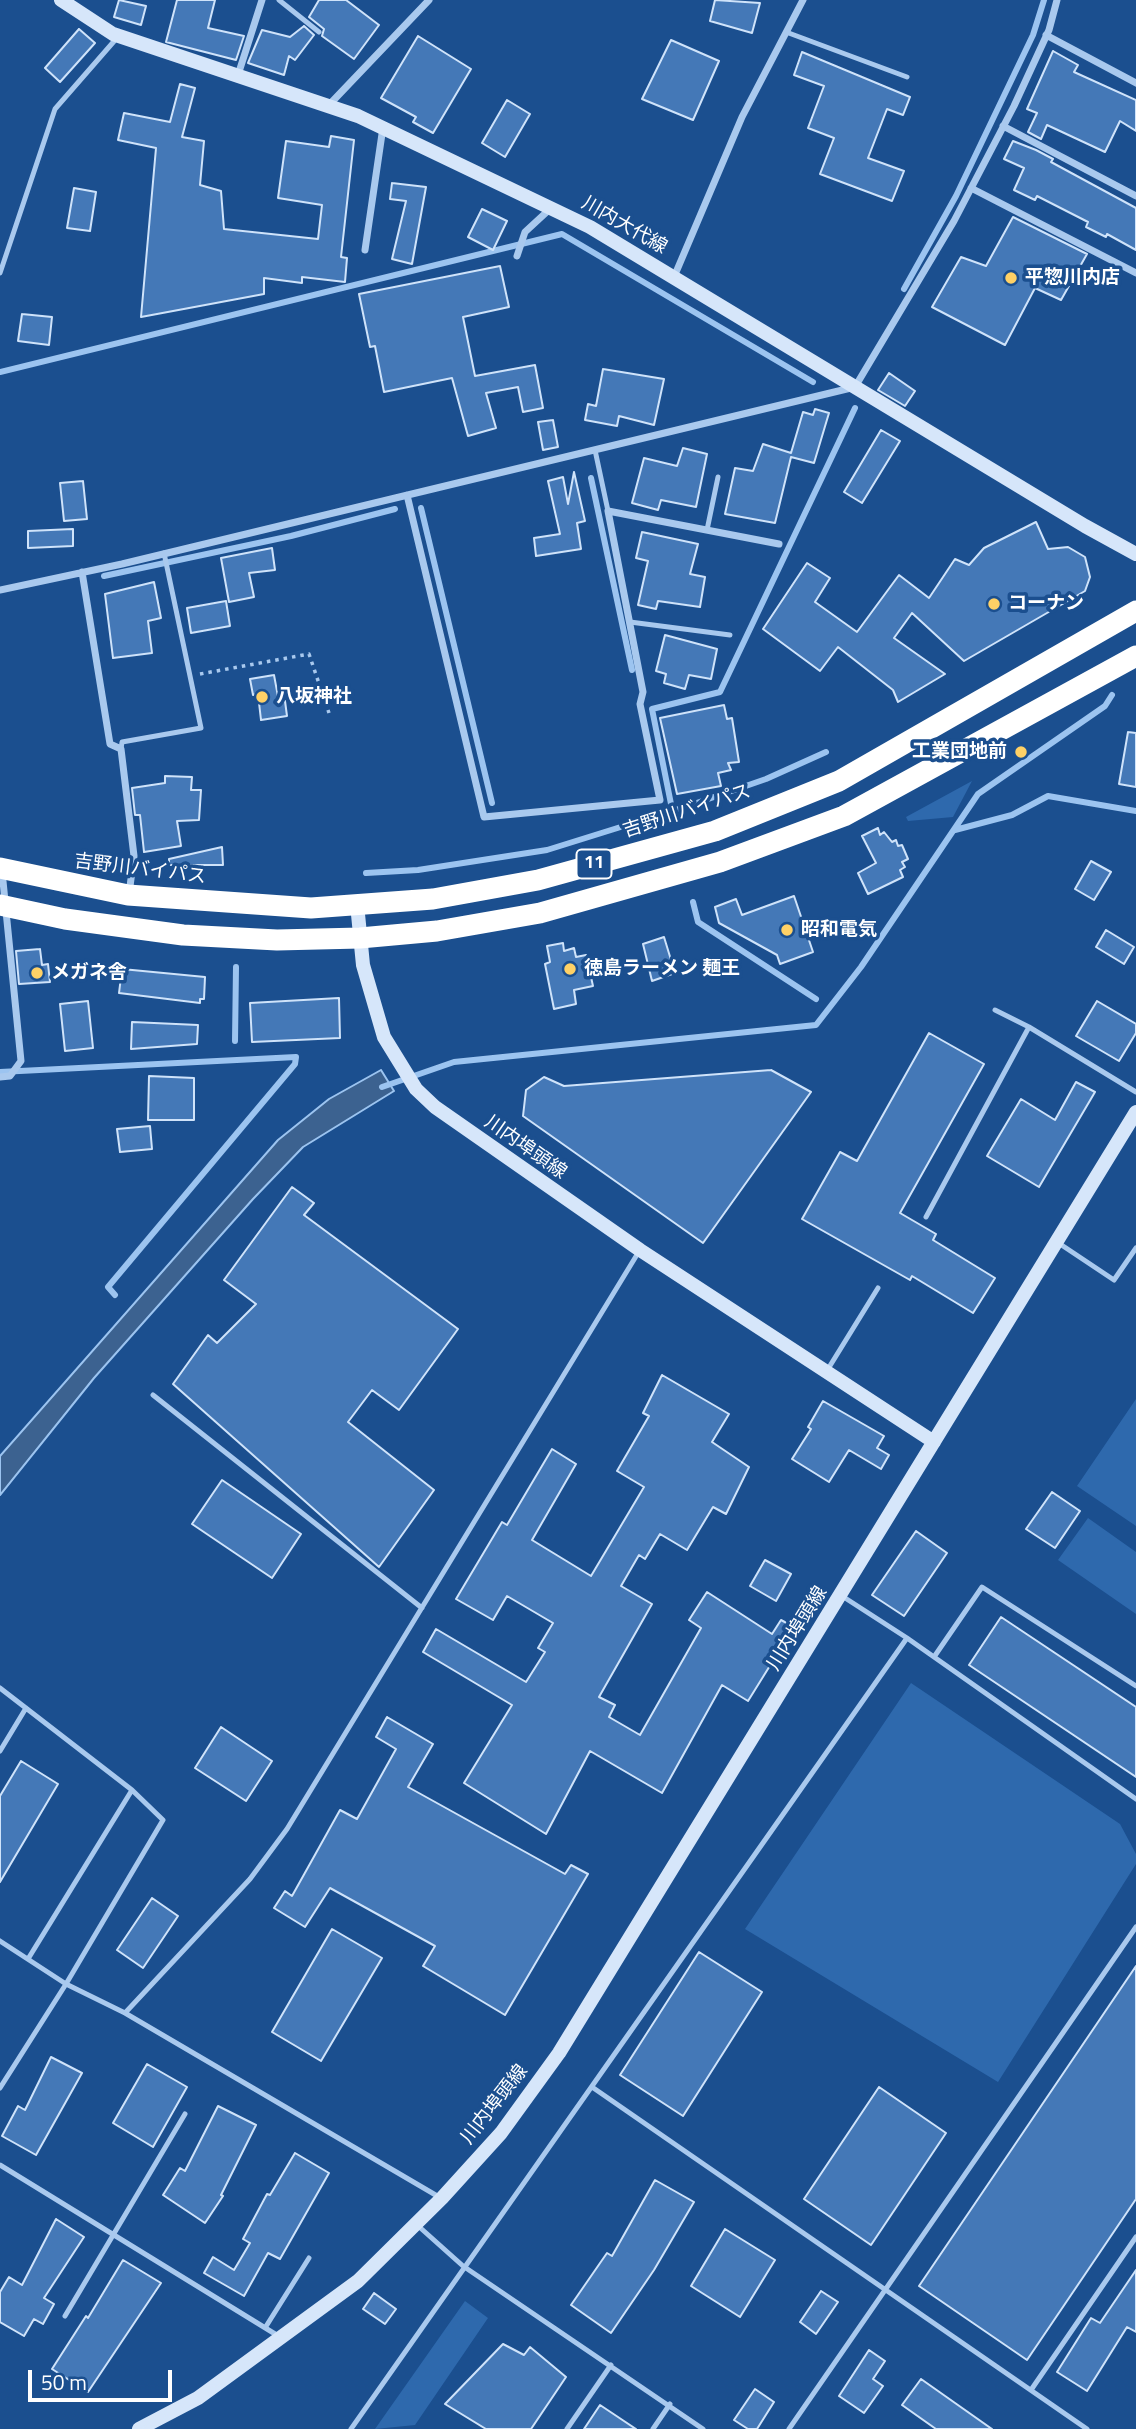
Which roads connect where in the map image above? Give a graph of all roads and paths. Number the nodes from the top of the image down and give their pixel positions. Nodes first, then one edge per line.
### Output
1 (61, 0) edge
2 (262, 0) edge
3 (279, 0) edge
4 (429, 0) edge
5 (803, 0) edge
6 (1057, 0) edge
7 (319, 32) dead end
8 (786, 32) junction
9 (1046, 35) junction
10 (118, 36) junction
11 (238, 75) junction
12 (907, 76) dead end
13 (1136, 83) edge
14 (328, 106) junction
15 (1003, 126) junction
16 (383, 127) junction
17 (971, 188) junction
18 (1136, 196) edge
19 (552, 208) junction
20 (365, 250) dead end
21 (517, 256) dead end
22 (0, 273) edge
23 (1136, 273) edge
24 (674, 277) junction
25 (855, 387) junction
26 (595, 450) junction
27 (718, 477) dead end
28 (407, 495) junction
29 (608, 511) junction
30 (708, 530) junction
31 (779, 544) dead end
32 (164, 553) junction
33 (1136, 554) edge
34 (82, 572) junction
35 (0, 590) edge
36 (1136, 611) edge
37 (630, 622) junction
38 (730, 635) dead end
39 (1136, 656) edge
40 (190, 676) junction
41 (329, 713) dead end
42 (121, 749) junction
43 (1, 869) edge
44 (128, 895) junction
45 (357, 904) junction
46 (4, 906) edge
47 (360, 938) junction
48 (995, 1010) dead end
49 (1029, 1027) junction
50 (0, 1077) edge
51 (1136, 1092) edge
52 (1136, 1112) edge
53 (926, 1217) dead end
54 (1057, 1242) junction
55 (1136, 1248) edge
56 (640, 1250) junction
57 (878, 1288) dead end
58 (827, 1372) junction
59 (153, 1395) dead end
60 (934, 1442) junction
61 (841, 1596) junction
62 (422, 1608) junction
63 (907, 1638) junction
64 (934, 1657) junction
65 (1136, 1686) edge
66 (0, 1688) edge
67 (26, 1707) junction
68 (0, 1751) edge
69 (132, 1790) junction
70 (1136, 1799) edge
71 (1136, 1927) edge
72 (0, 1941) edge
73 (28, 1959) junction
74 (66, 1984) junction
75 (125, 2013) junction
76 (592, 2087) junction
77 (0, 2088) edge
78 (185, 2114) dead end
79 (0, 2165) edge
80 (442, 2198) junction
81 (416, 2224) junction
82 (113, 2235) junction
83 (1136, 2237) edge
84 (309, 2258) dead end
85 (463, 2266) junction
86 (885, 2287) junction
87 (65, 2316) dead end
88 (265, 2328) junction
89 (282, 2339) junction
90 (611, 2365) junction
91 (1031, 2390) junction
92 (670, 2404) junction
93 (139, 2429) edge
94 (351, 2429) edge
95 (567, 2429) edge
96 (653, 2429) edge
97 (703, 2429) edge
98 (789, 2429) edge
99 (1087, 2429) edge

1 - 10 main road, 川内大代線
2 - 11 street
3 - 7 lane
4 - 14 street
5 - 8 street
6 - 9 street
8 - 12 lane
8 - 24 street
9 - 13 street
9 - 15 street
10 - 11 main road, 川内大代線
10 - 22 lane
11 - 14 main road, 川内大代線
14 - 16 main road, 川内大代線
15 - 17 street
15 - 18 street
16 - 19 main road, 川内大代線
16 - 20 street
17 - 23 street
17 - 25 street
19 - 21 street
19 - 24 main road, 川内大代線
24 - 25 main road, 川内大代線
25 - 26 street
25 - 33 main road, 川内大代線
26 - 28 street
26 - 29 lane
27 - 30 lane
28 - 32 street
28 - 37 street
29 - 30 street
29 - 37 street
30 - 31 street
32 - 34 street
32 - 40 lane
34 - 35 street
34 - 42 street
36 - 45 highway, 吉野川バイパス / 11
37 - 38 lane
39 - 47 highway, 11
40 - 41 path
40 - 42 lane
42 - 44 street
43 - 44 highway, 吉野川バイパス / 11
43 - 46 street
44 - 45 highway, 吉野川バイパス / 11
45 - 47 main road, 川内埠頭線
46 - 47 highway, 11
46 - 50 street
47 - 56 main road, 川内埠頭線
48 - 49 lane
49 - 51 lane
49 - 53 lane
52 - 54 main road
54 - 55 lane
54 - 60 main road
56 - 58 main road, 川内埠頭線
56 - 62 lane
57 - 58 lane
58 - 60 main road, 川内埠頭線
59 - 62 lane
60 - 61 main road, 川内埠頭線
61 - 63 lane
61 - 80 main road, 川内埠頭線
62 - 75 lane
63 - 64 lane
63 - 76 lane
64 - 65 lane
64 - 70 lane
66 - 67 lane
67 - 68 lane
67 - 69 lane
69 - 73 lane
69 - 74 lane
71 - 86 lane
72 - 73 lane
73 - 74 lane
74 - 75 lane
74 - 77 lane
75 - 80 lane
76 - 85 lane
76 - 86 lane
78 - 82 lane
79 - 82 lane
80 - 81 main road, 川内埠頭線
81 - 85 lane
81 - 89 main road, 川内埠頭線
82 - 87 lane
82 - 88 lane
83 - 91 lane
84 - 88 lane
85 - 90 lane
85 - 94 lane
86 - 91 lane
86 - 98 lane
88 - 89 lane
89 - 93 main road, 川内埠頭線
90 - 92 lane
90 - 95 lane
91 - 99 lane
92 - 96 lane
92 - 97 lane

